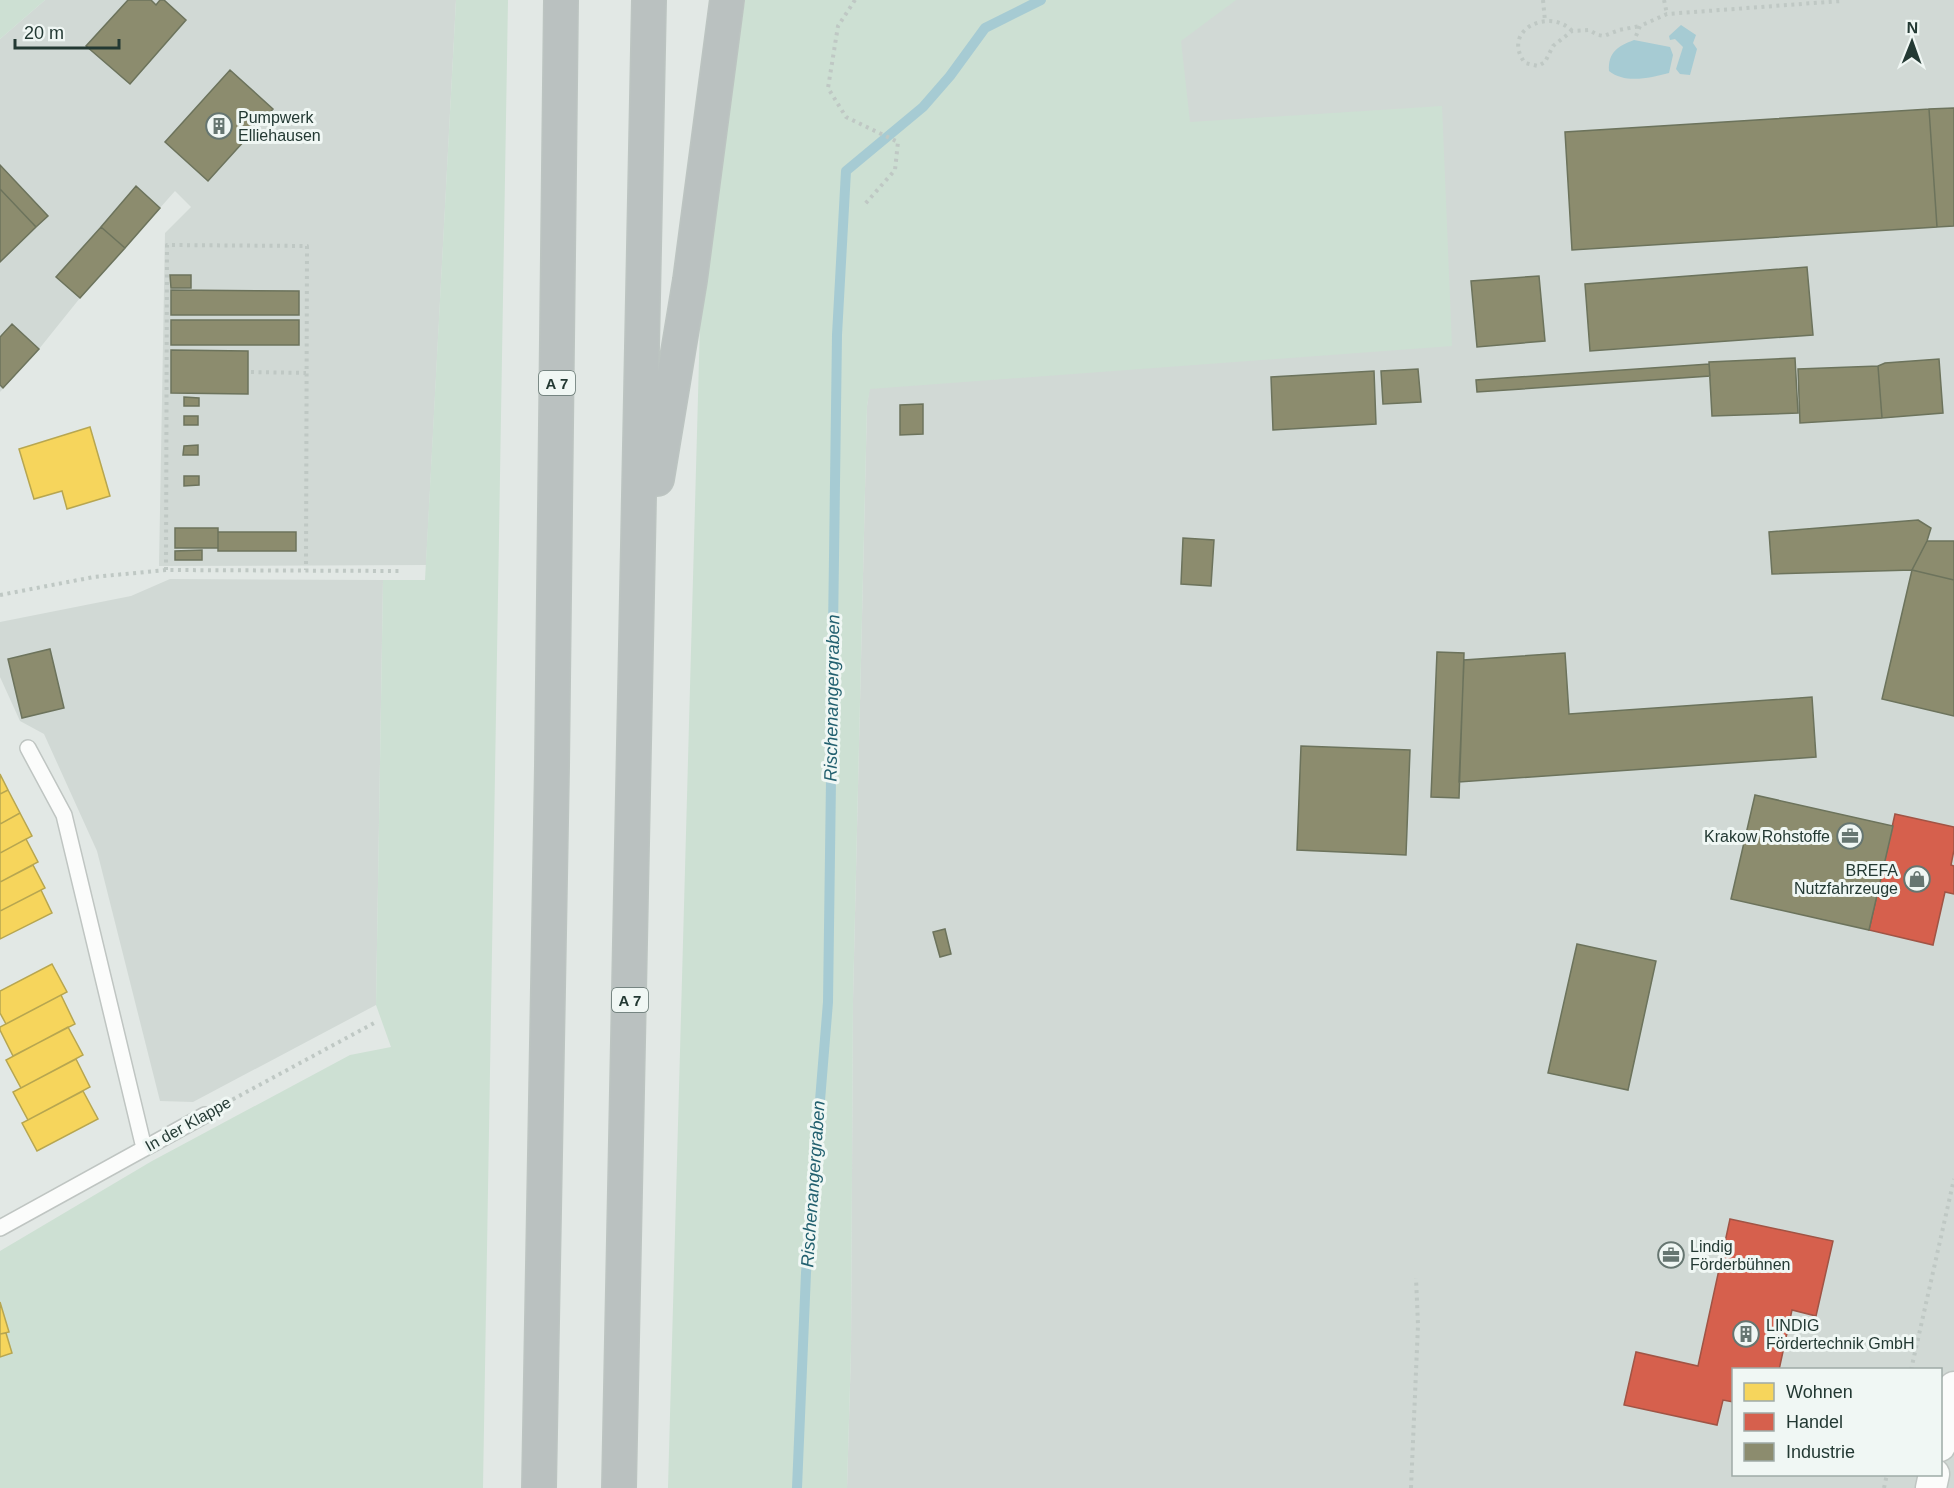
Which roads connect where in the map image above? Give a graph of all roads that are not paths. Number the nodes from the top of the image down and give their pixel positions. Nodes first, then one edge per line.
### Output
1 (561, 0) edge
2 (650, 0) edge
3 (727, 0) edge
4 (638, 593) junction
5 (28, 748) dead end
6 (205, 1115) road end
7 (144, 1148) junction
8 (0, 1228) edge
9 (1954, 1387) edge
10 (1942, 1441) edge
11 (539, 1488) edge
12 (619, 1488) edge

1 - 11 highway, A 7
2 - 4 highway, A 7
3 - 4 highway
4 - 12 highway, A 7
5 - 7 lane
6 - 7 lane, In der Klappe
7 - 8 lane, In der Klappe
9 - 10 street

